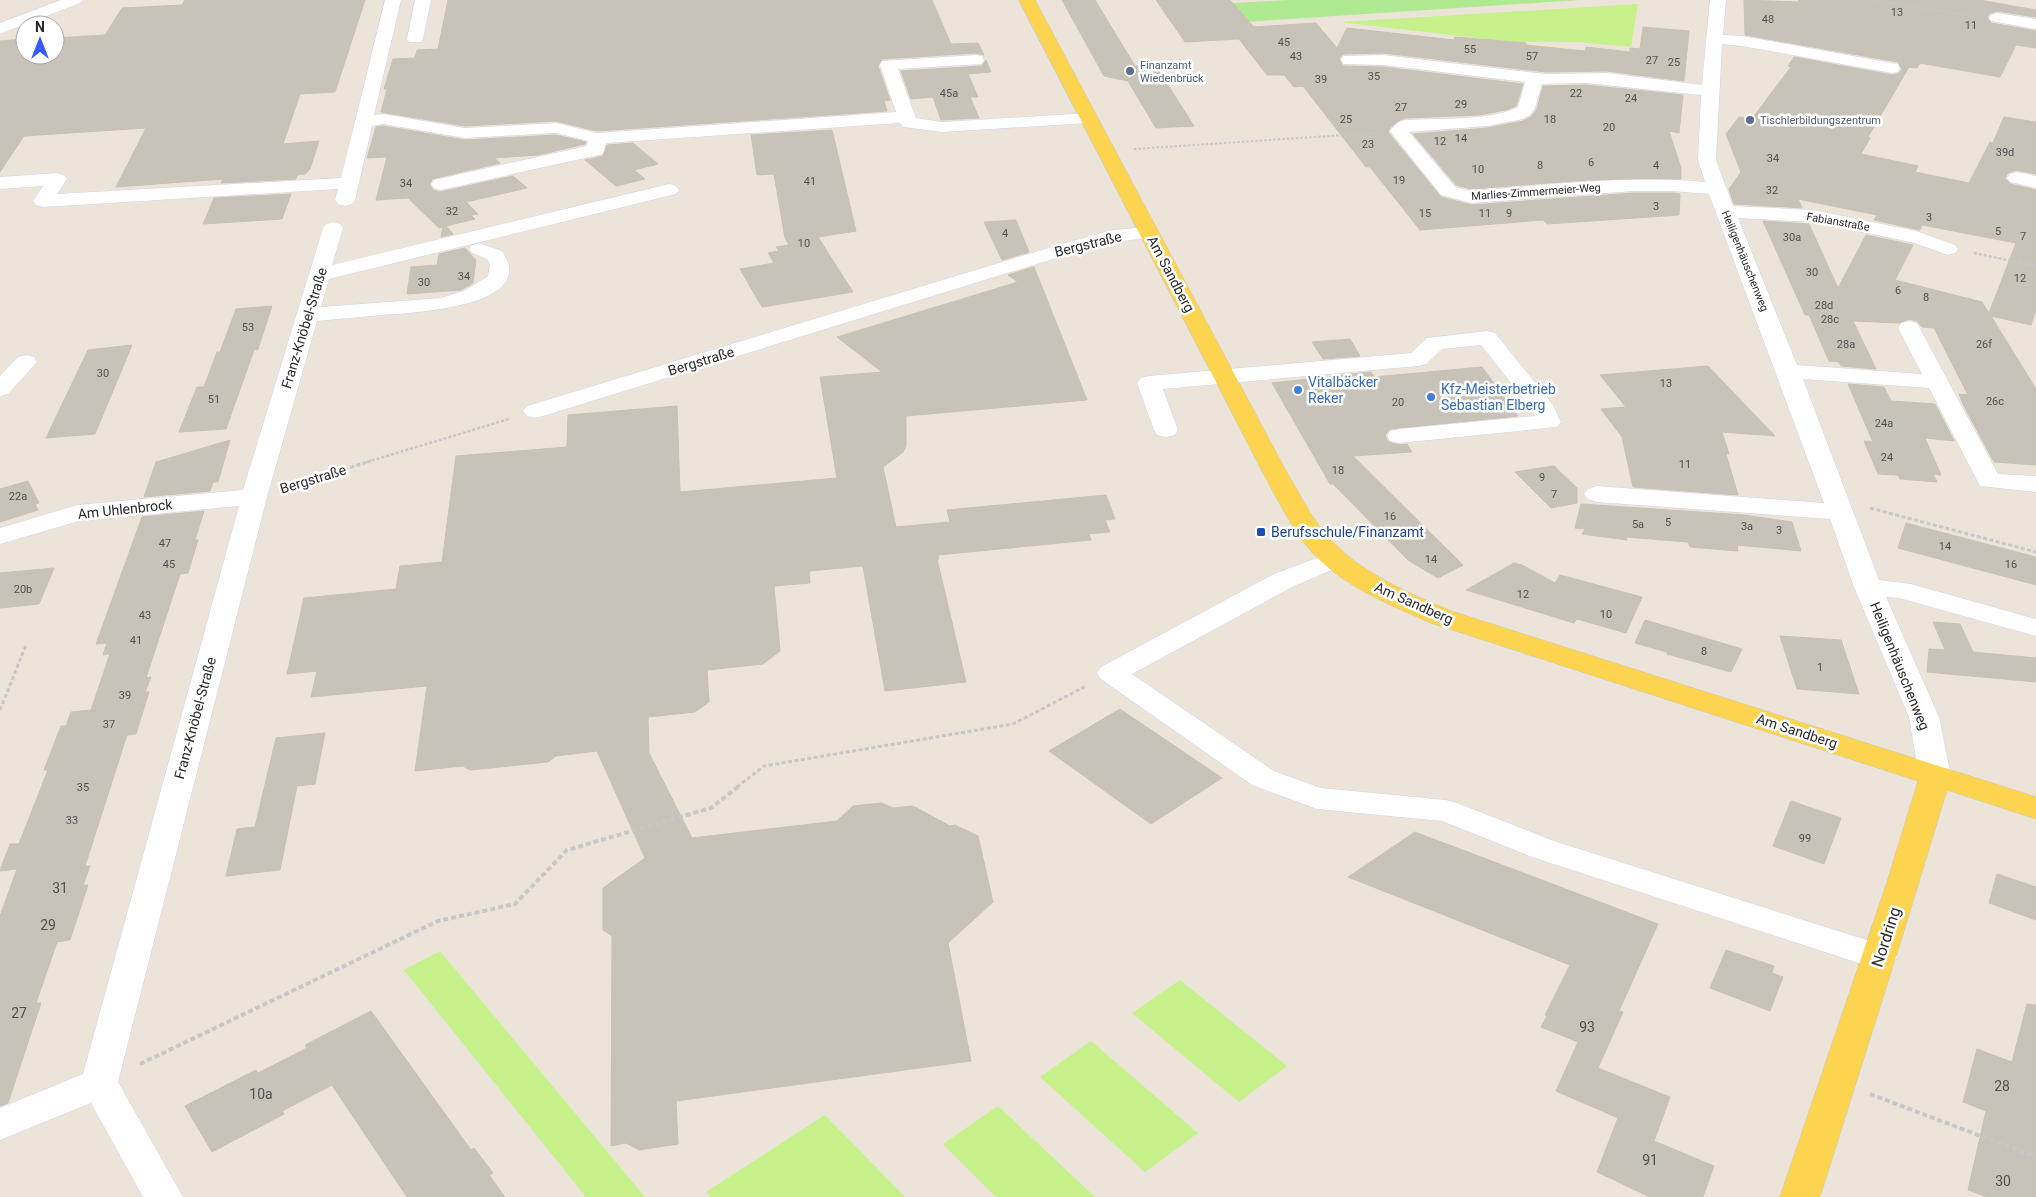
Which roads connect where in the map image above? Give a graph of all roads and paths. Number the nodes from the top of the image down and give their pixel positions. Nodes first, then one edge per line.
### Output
1 (75, 0) edge
2 (393, 0) edge
3 (423, 0) edge
4 (1027, 0) edge
5 (1718, 0) edge
6 (1873, 0) edge
7 (1997, 18) joint
8 (2036, 24) edge
9 (0, 29) edge
10 (415, 39) dead end
11 (1715, 39) junction
12 (976, 60) dead end
13 (1349, 60) dead end
14 (1892, 68) dead end
15 (1534, 78) junction
16 (1710, 91) junction
17 (906, 116) junction
18 (1089, 118) junction
19 (364, 121) junction
20 (1399, 131) junction
21 (597, 138) junction
22 (1106, 151) junction
23 (2017, 178) dead end
24 (350, 182) junction
25 (2036, 182) edge
26 (0, 183) edge
27 (441, 184) dead end
28 (1717, 189) junction
29 (669, 190) dead end
30 (345, 202) dead end
31 (1724, 211) junction
32 (333, 228) dead end
33 (1149, 233) junction
34 (479, 249) dead end
35 (1948, 249) joint
36 (2036, 266) edge
37 (319, 275) junction
38 (308, 314) junction
39 (1910, 328) dead end
40 (26, 362) dead end
41 (1788, 371) junction
42 (1224, 376) junction
43 (1937, 382) junction
44 (0, 389) edge
45 (535, 411) joint
46 (1166, 430) dead end
47 (1399, 436) dead end
48 (2036, 484) edge
49 (1597, 494) dead end
50 (254, 497) junction
51 (1838, 509) junction
52 (0, 536) edge
53 (2036, 552) edge
54 (1335, 559) junction
55 (1868, 587) junction
56 (2036, 628) edge
57 (26, 645) dead end
58 (1111, 673) junction
59 (0, 710) edge
60 (1935, 776) junction
61 (2036, 808) edge
62 (1880, 957) junction
63 (1836, 1081) junction
64 (99, 1083) junction
65 (0, 1125) edge
66 (2036, 1157) edge
67 (163, 1197) edge
68 (1800, 1197) edge

1 - 9 street
2 - 19 street
3 - 10 street
4 - 18 main road, Am Sandberg
5 - 11 street, Heiligenhäuschenweg
6 - 7 path
7 - 8 street
11 - 14 street
11 - 16 street, Heiligenhäuschenweg
12 - 17 street
13 - 15 street
15 - 16 street
15 - 20 street
16 - 28 street, Heiligenhäuschenweg
17 - 18 street
17 - 21 street
18 - 22 main road, Am Sandberg
19 - 21 street
19 - 24 street
20 - 22 path
20 - 28 street, Marlies-Zimmermeier-Weg
21 - 27 street
22 - 33 main road, Am Sandberg
23 - 25 street
24 - 26 street
24 - 30 street
28 - 31 street, Heiligenhäuschenweg
29 - 37 street
31 - 35 street, Fabianstraße
31 - 41 street, Heiligenhäuschenweg
32 - 37 street, Franz-Knöbel-Straße
33 - 42 main road, Am Sandberg
33 - 45 street, Bergstraße
34 - 38 street
35 - 36 path
37 - 38 street, Franz-Knöbel-Straße
38 - 50 street, Franz-Knöbel-Straße
39 - 43 street
40 - 44 street
41 - 43 street
41 - 51 street, Heiligenhäuschenweg
42 - 46 street
42 - 47 street
42 - 54 main road, Am Sandberg
43 - 48 street
45 - 50 path, Bergstraße
49 - 51 street
50 - 52 street, Am Uhlenbrock
50 - 64 street, Franz-Knöbel-Straße
51 - 53 path
51 - 55 street, Heiligenhäuschenweg
54 - 58 street
54 - 60 main road, Am Sandberg
55 - 56 street, Heiligenhäuschenweg
55 - 60 street, Heiligenhäuschenweg
57 - 59 path
58 - 62 street
58 - 64 path
60 - 61 main road
60 - 62 main road, Nordring
62 - 63 main road, Nordring
63 - 66 path
63 - 68 main road, Nordring
64 - 65 street
64 - 67 street

